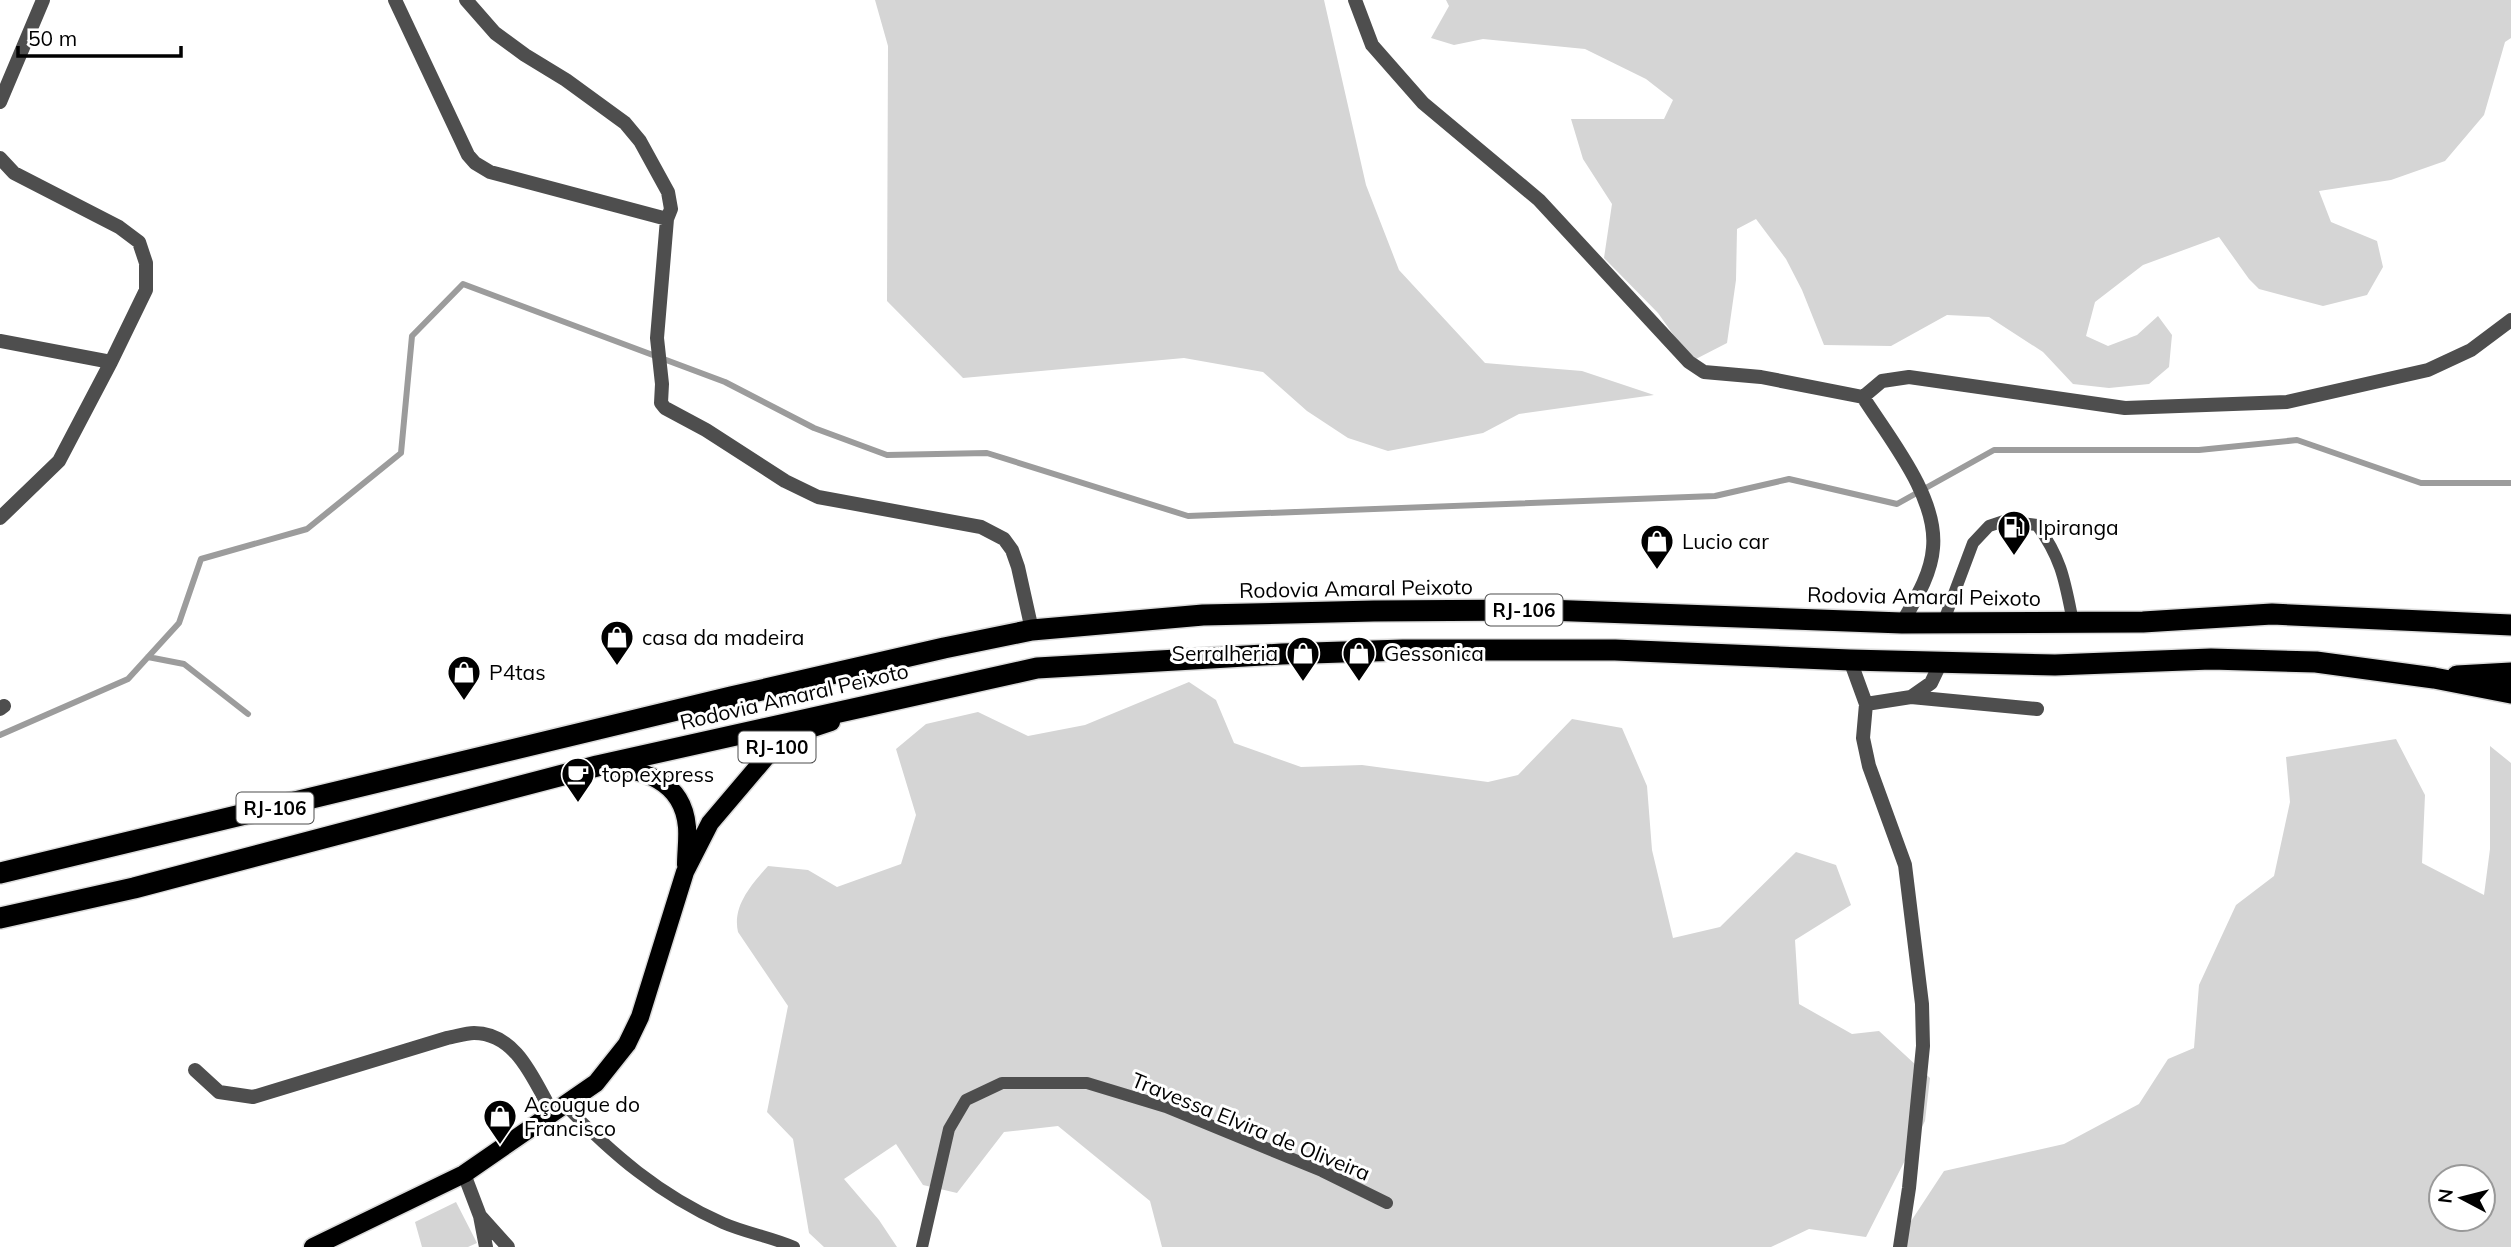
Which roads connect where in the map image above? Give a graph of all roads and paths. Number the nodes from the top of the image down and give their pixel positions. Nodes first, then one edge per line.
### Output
1 (43, 0) edge
2 (395, 0) edge
3 (466, 0) edge
4 (1355, 0) edge
5 (0, 102) edge
6 (0, 158) edge
7 (667, 219) junction
8 (2511, 320) edge
9 (0, 341) edge
10 (111, 362) junction
11 (1863, 397) junction
12 (0, 518) edge
13 (2442, 621) junction
14 (2073, 622) junction
15 (1943, 623) junction
16 (1902, 624) junction
17 (2511, 625) edge
18 (1032, 630) junction
19 (2511, 639) edge
20 (1850, 660) junction
21 (1941, 662) junction
22 (2511, 673) edge
23 (2434, 678) junction
24 (924, 692) junction
25 (2511, 693) edge
26 (1911, 697) junction
27 (1866, 705) junction
28 (2037, 709) dead end
29 (597, 766) junction
30 (685, 872) junction
31 (0, 873) edge
32 (0, 918) edge
33 (195, 1070) dead end
34 (559, 1109) junction
35 (464, 1174) junction
36 (1387, 1203) dead end
37 (480, 1216) junction
38 (313, 1247) edge
39 (486, 1247) edge
40 (508, 1247) edge
41 (794, 1247) edge
42 (922, 1247) edge
43 (1900, 1247) edge

1 - 5 street
2 - 7 street
3 - 7 street
4 - 11 street
6 - 10 street
7 - 18 street
8 - 11 street
9 - 10 street
10 - 12 street
11 - 16 street
13 - 14 highway, Rodovia Amaral Peixoto / RJ-106
13 - 17 highway, Rodovia Amaral Peixoto / RJ-106
13 - 19 highway
14 - 15 highway, Rodovia Amaral Peixoto / RJ-106
14 - 15 lane
15 - 16 highway, Rodovia Amaral Peixoto / RJ-106
16 - 18 highway, Rodovia Amaral Peixoto / RJ-106
18 - 31 highway, Rodovia Amaral Peixoto / RJ-106
20 - 21 highway, Rodovia Amaral Peixoto / RJ-106
20 - 24 highway, Rodovia Amaral Peixoto / RJ-106
20 - 27 street
21 - 23 highway, Rodovia Amaral Peixoto / RJ-106
21 - 26 street
22 - 23 highway
23 - 25 highway, Rodovia Amaral Peixoto / RJ-106
24 - 29 highway, Rodovia Amaral Peixoto / RJ-106
24 - 30 main road, RJ-100
26 - 27 street
26 - 28 street
27 - 43 street
29 - 30 main road, RJ-100
29 - 32 highway, RJ-106
30 - 34 main road, RJ-100
33 - 34 street
34 - 35 main road, RJ-100
34 - 41 lane
35 - 37 street
35 - 38 main road, RJ-100
36 - 42 lane, Travessa Elvira de Oliveira
37 - 39 street
37 - 40 street

